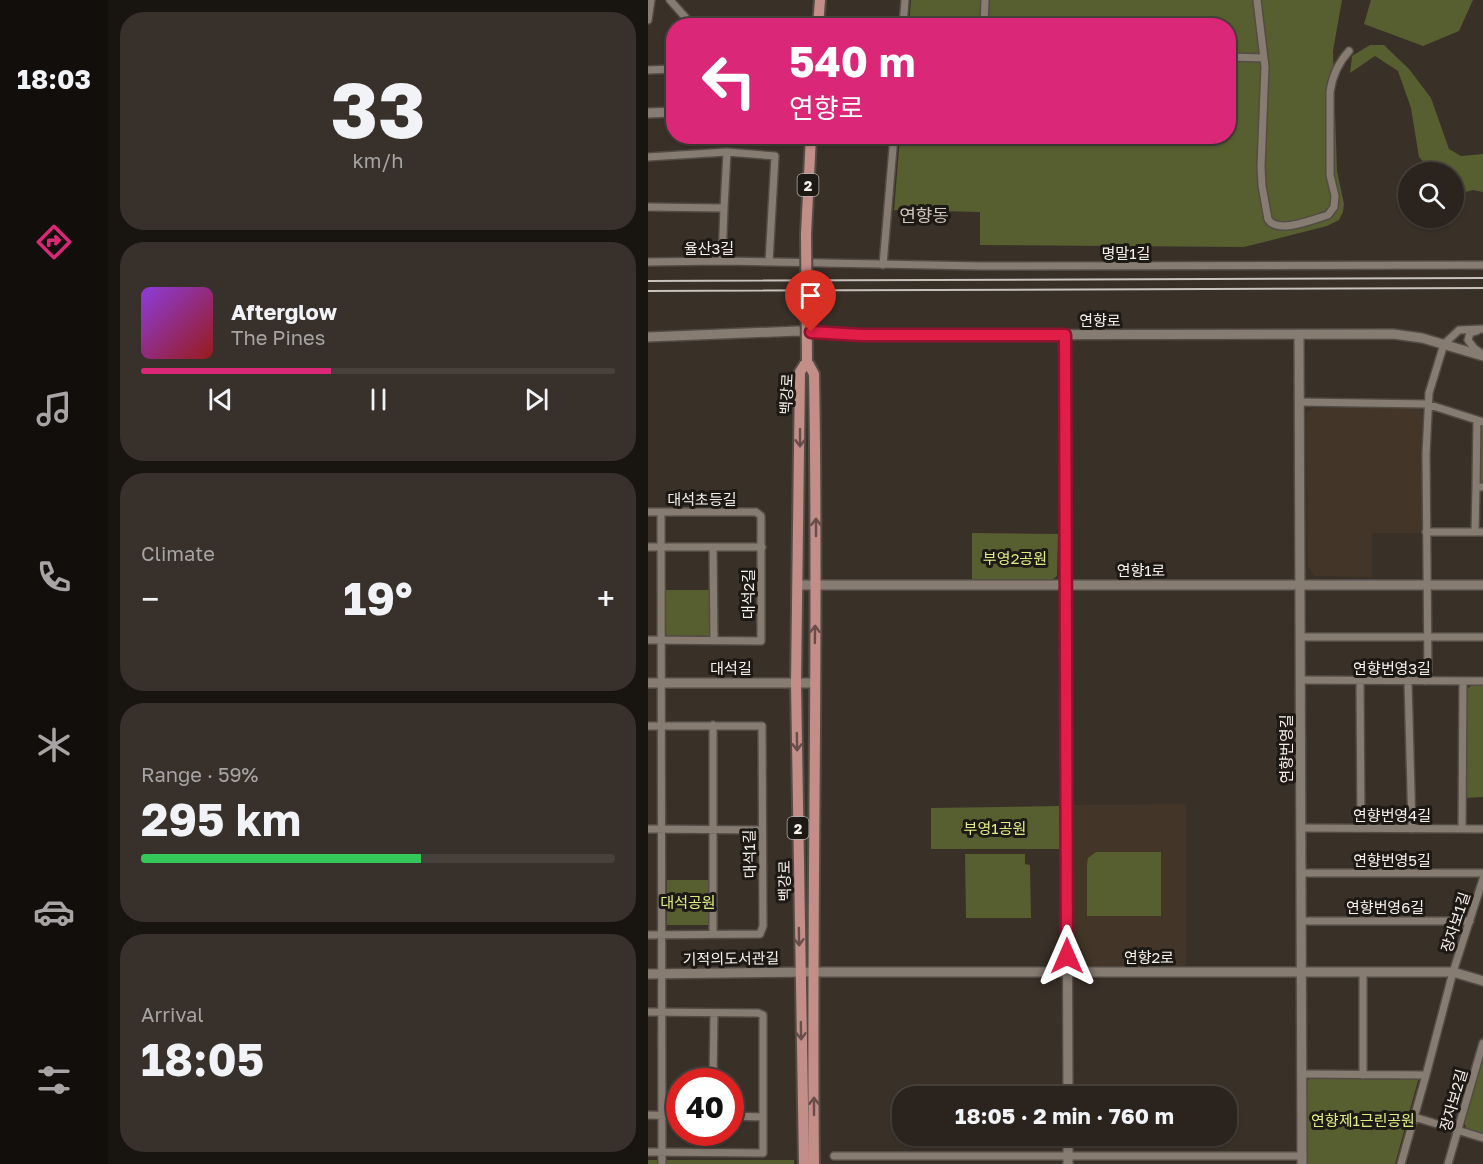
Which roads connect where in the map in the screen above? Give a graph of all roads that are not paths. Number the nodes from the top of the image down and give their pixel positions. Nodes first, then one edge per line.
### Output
1 (651, 0) edge
2 (670, 0) edge
3 (820, 0) edge
4 (905, 0) edge
5 (985, 0) edge
6 (1257, 0) edge
7 (686, 18) edge
8 (819, 18) edge
9 (904, 18) edge
10 (984, 18) edge
11 (648, 20) edge
12 (1349, 51) dead end
13 (1236, 57) edge
14 (1264, 58) junction
15 (666, 69) edge
16 (648, 70) edge
17 (666, 112) edge
18 (648, 113) edge
19 (811, 144) edge
20 (893, 144) edge
21 (727, 152) junction
22 (648, 157) edge
23 (648, 207) edge
24 (724, 208) junction
25 (722, 261) junction
26 (648, 262) edge
27 (769, 262) junction
28 (883, 265) junction
29 (1483, 265) edge
30 (1482, 329) edge
31 (1065, 335) junction
32 (1299, 335) junction
33 (648, 337) edge
34 (1444, 344) junction
35 (1483, 355) edge
36 (807, 361) junction
37 (1299, 402) junction
38 (1427, 404) junction
39 (1480, 421) edge
40 (1480, 488) edge
41 (648, 512) edge
42 (661, 512) junction
43 (1426, 532) junction
44 (1479, 532) edge
45 (762, 547) junction
46 (648, 548) edge
47 (661, 548) junction
48 (713, 548) junction
49 (798, 585) junction
50 (816, 585) junction
51 (1065, 585) junction
52 (1426, 585) junction
53 (1483, 585) edge
54 (1301, 586) junction
55 (1300, 637) junction
56 (1427, 637) junction
57 (1483, 637) edge
58 (648, 640) edge
59 (660, 640) junction
60 (714, 641) junction
61 (1301, 680) junction
62 (1360, 681) junction
63 (1425, 681) junction
64 (1463, 681) junction
65 (1483, 681) edge
66 (1408, 682) junction
67 (648, 683) edge
68 (660, 683) junction
69 (796, 683) junction
70 (815, 683) junction
71 (713, 725) junction
72 (648, 726) edge
73 (660, 726) junction
74 (1300, 828) junction
75 (1361, 828) junction
76 (1412, 828) junction
77 (648, 829) edge
78 (661, 829) junction
79 (714, 829) junction
80 (1462, 829) junction
81 (1483, 829) edge
82 (762, 830) junction
83 (1301, 873) junction
84 (1483, 873) edge
85 (1483, 879) edge
86 (1301, 921) junction
87 (1470, 921) junction
88 (713, 934) junction
89 (648, 935) edge
90 (661, 935) junction
91 (800, 972) junction
92 (813, 972) junction
93 (1067, 972) junction
94 (1301, 972) junction
95 (1363, 972) junction
96 (1454, 972) junction
97 (648, 974) edge
98 (662, 974) junction
99 (1483, 981) edge
100 (648, 1012) edge
101 (662, 1012) junction
102 (714, 1013) junction
103 (1483, 1043) edge
104 (713, 1068) edge
105 (1302, 1074) junction
106 (1363, 1075) junction
107 (1426, 1075) junction
108 (1068, 1086) edge
109 (648, 1116) edge
110 (662, 1116) junction
111 (666, 1116) edge
112 (744, 1116) edge
113 (763, 1117) junction
114 (1414, 1117) junction
115 (1457, 1130) junction
116 (1483, 1138) edge
117 (648, 1152) edge
118 (662, 1152) junction
119 (834, 1156) dead end
120 (1068, 1160) edge
121 (1302, 1160) edge
122 (662, 1164) edge
123 (804, 1164) edge
124 (814, 1164) edge
125 (1401, 1164) edge
126 (1448, 1164) edge

1 - 11 street
2 - 7 street
3 - 8 main road
4 - 9 street
5 - 10 street
6 - 14 street
12 - 14 street
13 - 14 street
15 - 16 street
17 - 18 street
19 - 36 main road, 2, bridge
20 - 28 street
21 - 22 street
21 - 24 street
21 - 27 street
23 - 24 street
24 - 25 street
25 - 26 street, 율산3길
25 - 27 street, 율산3길
27 - 28 street, 명말1길
28 - 29 street, 명말1길
30 - 34 street
30 - 35 street
31 - 32 street, 연향로
31 - 33 street, 연향로
31 - 51 street
32 - 34 street, 연향로
32 - 37 street, 연향번영길
34 - 35 street, 연향로
34 - 38 street
36 -> 49 main road, 백강로 / 2
50 -> 36 main road, 백강로 / 2
37 - 38 street
37 - 54 street, 연향번영길
38 - 39 street
38 - 43 street
39 - 40 street
40 - 44 street
41 - 42 street, 대석초등길
42 - 45 street, 대석초등길
42 - 47 street
43 - 44 street
43 - 52 street
45 - 48 street, 대석2길
45 - 60 street, 대석2길
46 - 47 street, 대석2길
47 - 48 street, 대석2길
47 - 59 street
48 - 60 street
49 - 50 street, 연향1로
49 - 69 main road, 백강로 / 2
50 - 51 street, 연향1로
70 -> 50 main road, 백강로 / 2
51 - 54 street, 연향1로
51 - 93 street
52 - 53 street, 연향1로
52 - 54 street, 연향1로
52 - 56 street
54 - 55 street, 연향번영길
55 - 56 street
55 - 61 street, 연향번영길
56 - 57 street
56 - 63 street
58 - 59 street, 대석2길
59 - 60 street, 대석2길
59 - 68 street
61 - 62 street, 연향번영3길
61 - 74 street, 연향번영길
62 - 66 street, 연향번영3길
62 - 75 street
63 - 64 street, 연향번영3길
63 - 66 street, 연향번영3길
64 - 65 street, 연향번영3길
64 - 80 street
66 - 76 street
67 - 68 street, 대석길
68 - 69 street, 대석길
68 - 73 street
69 - 70 street, 대석길
69 -> 91 main road, 백강로 / 2
70 - 92 main road, 백강로 / 2
71 - 73 street
71 - 79 street
71 - 82 street, 대석1길
72 - 73 street
73 - 78 street
74 - 75 street, 연향번영4길
74 - 83 street, 연향번영길
75 - 76 street, 연향번영4길
76 - 80 street, 연향번영4길
77 - 78 street
78 - 79 street
78 - 90 street
79 - 82 street
79 - 88 street
80 - 81 street, 연향번영4길
82 - 88 street, 대석1길
83 - 84 street, 연향번영5길
83 - 86 street, 연향번영길
85 - 87 street, 장자보1길
86 - 87 street, 연향번영6길
86 - 94 street, 연향번영길
87 - 96 street, 장자보1길
88 - 90 street, 대석1길
89 - 90 street, 대석1길
90 - 98 street
91 - 92 street, 기적의도서관길
91 - 98 street, 기적의도서관길
91 -> 123 main road, 백강로 / 2
92 - 93 street, 연향2로
124 -> 92 main road, 백강로 / 2
93 - 94 street, 연향2로
93 - 108 street
94 - 95 street, 연향2로
94 - 105 street, 연향번영길
95 - 96 street, 연향2로
95 - 106 street
96 - 99 street, 연향2로
96 - 107 street, 장자보1길
97 - 98 street, 기적의도서관길
98 - 101 street
100 - 101 street
101 - 102 street
101 - 110 street
102 - 104 street
102 - 113 street
103 - 115 street, 장자보2길
105 - 106 street
105 - 121 street, 연향번영길
106 - 107 street
107 - 114 street
109 - 110 street
110 - 111 street
110 - 118 street
112 - 113 street
113 - 118 street
114 - 115 street
114 - 125 street
115 - 116 street
115 - 126 street, 장자보2길
117 - 118 street
118 - 122 street
119 - 120 street
120 - 121 street

